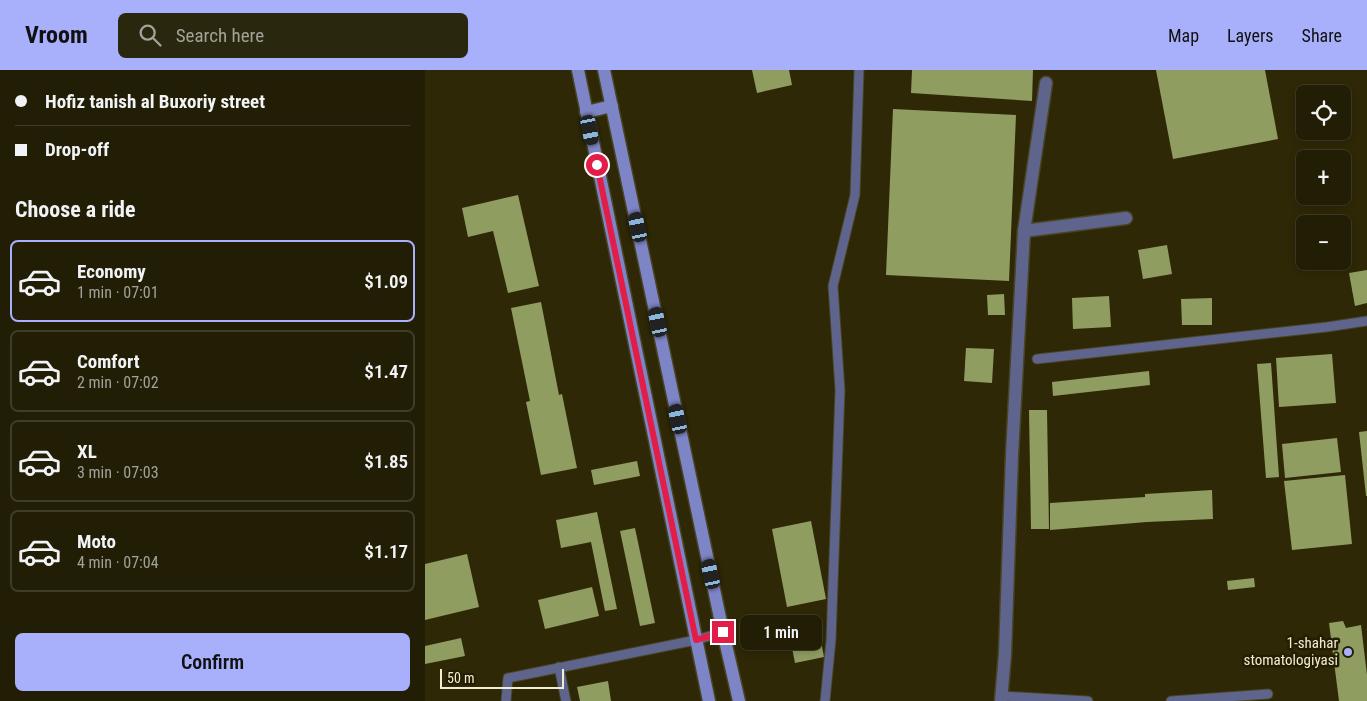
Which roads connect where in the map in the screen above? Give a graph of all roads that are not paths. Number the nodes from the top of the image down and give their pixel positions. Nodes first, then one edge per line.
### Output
1 (578, 70) edge
2 (604, 70) edge
3 (859, 70) edge
4 (1047, 83) dead end
5 (612, 106) junction
6 (586, 112) junction
7 (1125, 218) dead end
8 (1024, 231) junction
9 (1367, 321) edge
10 (1037, 359) dead end
11 (723, 632) junction
12 (696, 640) junction
13 (559, 667) junction
14 (1268, 694) dead end
15 (1001, 698) edge
16 (506, 701) edge
17 (566, 701) edge
18 (709, 701) edge
19 (739, 701) edge
20 (825, 701) edge
21 (1088, 701) edge
22 (1171, 701) edge

1 - 6 main road
2 - 5 main road
3 - 20 lane
4 - 8 street
5 - 6 main road
5 - 11 main road
6 - 12 main road
7 - 8 street
8 - 15 street
9 - 10 lane
11 - 12 lane
11 - 19 main road
12 - 13 lane
12 - 18 main road
13 - 16 lane
13 - 17 lane
14 - 22 lane
15 - 21 lane

